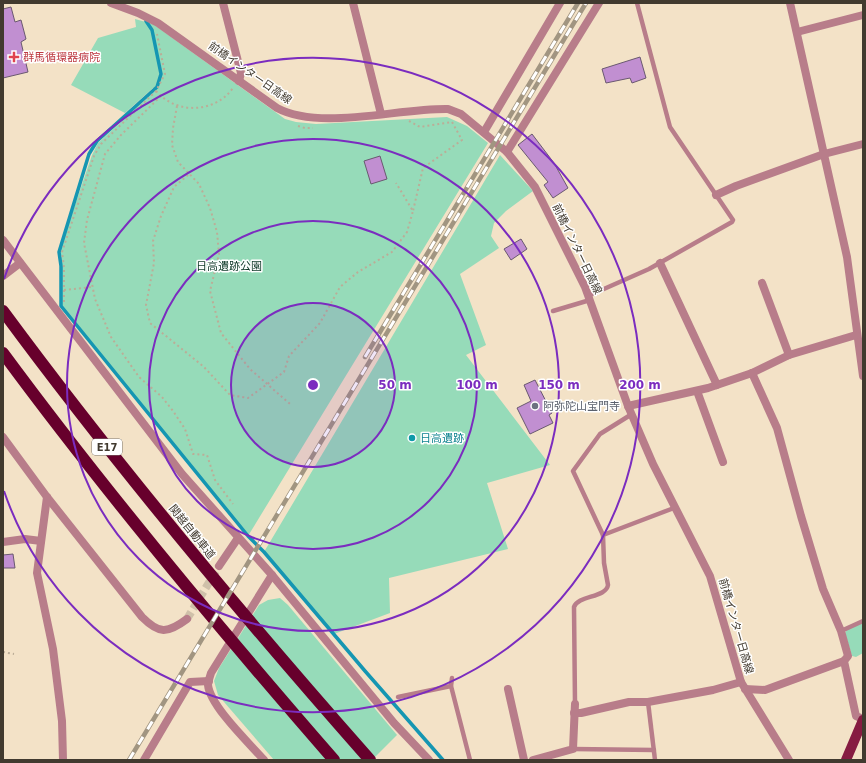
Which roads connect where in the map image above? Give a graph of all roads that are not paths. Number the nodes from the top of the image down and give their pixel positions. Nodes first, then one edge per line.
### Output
1 (111, 3) edge
2 (223, 3) edge
3 (353, 3) edge
4 (560, 3) edge
5 (599, 3) edge
6 (636, 3) edge
7 (790, 3) edge
8 (122, 5) edge
9 (863, 14) edge
10 (797, 32) junction
11 (237, 84) junction
12 (381, 114) junction
13 (484, 132) junction
14 (863, 144) edge
15 (507, 152) junction
16 (824, 154) junction
17 (716, 195) junction
18 (3, 240) edge
19 (20, 263) junction
20 (660, 263) junction
21 (3, 276) edge
22 (762, 283) dead end
23 (589, 298) junction
24 (3, 311) edge
25 (553, 311) dead end
26 (856, 335) junction
27 (3, 353) edge
28 (789, 356) junction
29 (752, 373) junction
30 (863, 373) edge
31 (717, 385) junction
32 (697, 391) junction
33 (628, 406) junction
34 (632, 414) junction
35 (3, 437) edge
36 (723, 462) dead end
37 (47, 497) junction
38 (674, 508) junction
39 (603, 535) junction
40 (238, 538) junction
41 (41, 541) junction
42 (3, 542) edge
43 (219, 566) tunnel mouth
44 (272, 576) junction
45 (187, 619) tunnel mouth
46 (863, 621) edge
47 (841, 630) junction
48 (844, 662) junction
49 (452, 678) dead end
50 (209, 681) junction
51 (451, 686) junction
52 (743, 686) junction
53 (508, 689) dead end
54 (398, 697) dead end
55 (648, 702) junction
56 (575, 704) joint
57 (574, 713) junction
58 (863, 719) edge
59 (573, 749) junction
60 (654, 750) junction
61 (63, 760) edge
62 (144, 760) edge
63 (264, 760) edge
64 (334, 760) edge
65 (370, 760) edge
66 (429, 760) edge
67 (470, 760) edge
68 (524, 760) edge
69 (533, 760) edge
70 (655, 760) edge
71 (789, 760) edge
72 (846, 760) edge

1 - 8 street, 前橋インター日高線
2 - 11 street
3 - 12 street
4 - 13 street
5 - 15 street
6 - 17 lane
7 - 10 street
8 - 11 street, 前橋インター日高線
9 - 10 street
10 - 16 street
11 - 12 street, 前橋インター日高線
12 - 13 street, 前橋インター日高線
13 - 15 street, 前橋インター日高線
14 - 16 street
15 - 23 street, 前橋インター日高線
16 - 17 street
16 - 26 street
17 - 20 lane
18 - 19 street
19 - 21 street
19 - 40 street
20 - 23 lane
20 - 31 street
22 - 28 street
23 - 25 lane
23 - 33 street, 前橋インター日高線
24 - 65 highway, 関越自動車道 / E17
26 - 28 street
26 - 30 street
27 - 64 highway, E17
28 - 29 street
29 - 31 street
29 - 47 street
31 - 32 street
32 - 33 street
32 - 36 street
33 - 34 street, 前橋インター日高線
34 - 38 street, 前橋インター日高線
34 - 39 lane
35 - 37 street
37 - 41 street
37 - 45 street
38 - 39 lane
38 - 52 street, 前橋インター日高線
39 - 56 lane
40 - 43 street
40 - 44 street
41 - 42 street
41 - 61 street
44 - 50 street
44 - 66 street
46 - 47 lane
47 - 48 street
48 - 52 street
48 - 58 street
49 - 51 lane
50 - 62 street
50 - 63 street
51 - 54 lane
51 - 67 lane
52 - 55 street
52 - 71 street, 前橋インター日高線
53 - 68 street
55 - 57 street
55 - 60 lane
56 - 57 street
57 - 59 street
58 - 72 main road
59 - 60 lane
59 - 69 street
60 - 70 lane

